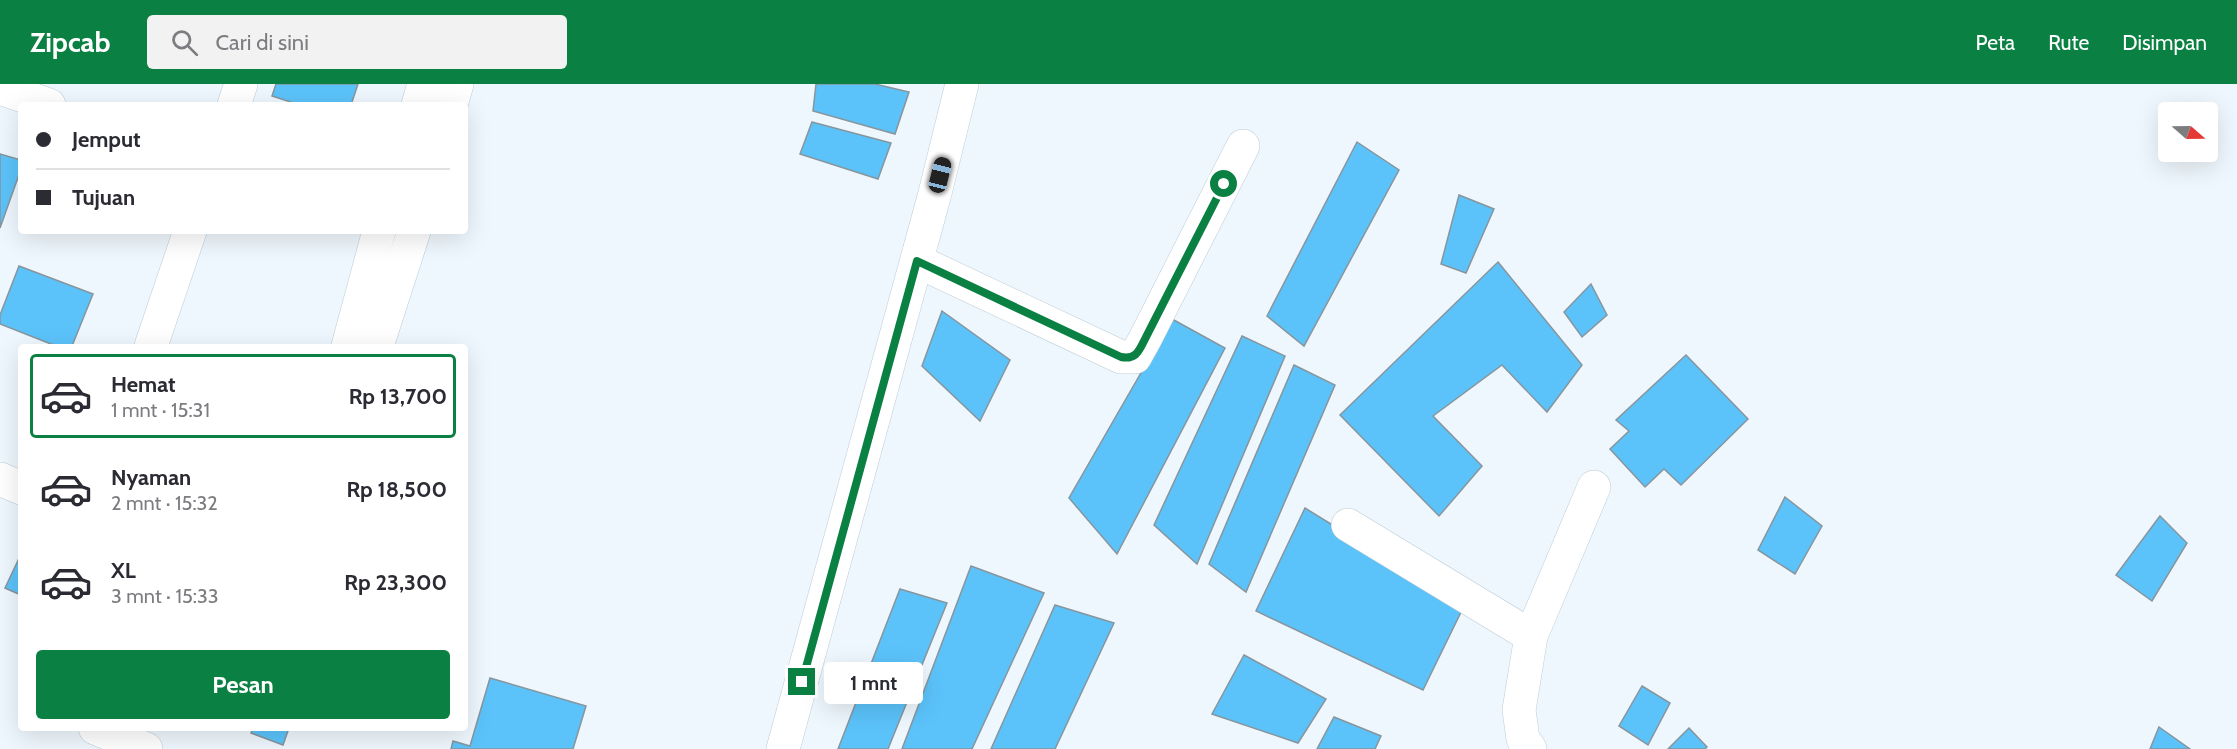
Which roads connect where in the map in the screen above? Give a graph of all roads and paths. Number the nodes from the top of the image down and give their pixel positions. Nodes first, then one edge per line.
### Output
1 (241, 84) edge
2 (424, 84) edge
3 (457, 84) edge
4 (962, 84) edge
5 (0, 87) edge
6 (41, 102) edge
7 (235, 102) edge
8 (419, 102) edge
9 (452, 102) edge
10 (1243, 146) dead end
11 (189, 234) edge
12 (378, 234) edge
13 (396, 234) edge
14 (412, 237) edge
15 (917, 261) junction
16 (153, 344) edge
17 (349, 344) edge
18 (378, 344) edge
19 (0, 479) edge
20 (18, 487) edge
21 (1594, 487) dead end
22 (1348, 525) dead end
23 (1531, 636) junction
24 (102, 731) edge
25 (146, 749) edge
26 (783, 749) edge
27 (1530, 749) edge

1 - 7 street
2 - 8 street
3 - 9 street
4 - 15 street
5 - 6 street
10 - 15 street
11 - 16 street
12 - 17 street
13 - 14 street
14 - 18 street
15 - 26 street
19 - 20 street
21 - 23 street
22 - 23 street
23 - 27 street
24 - 25 street

